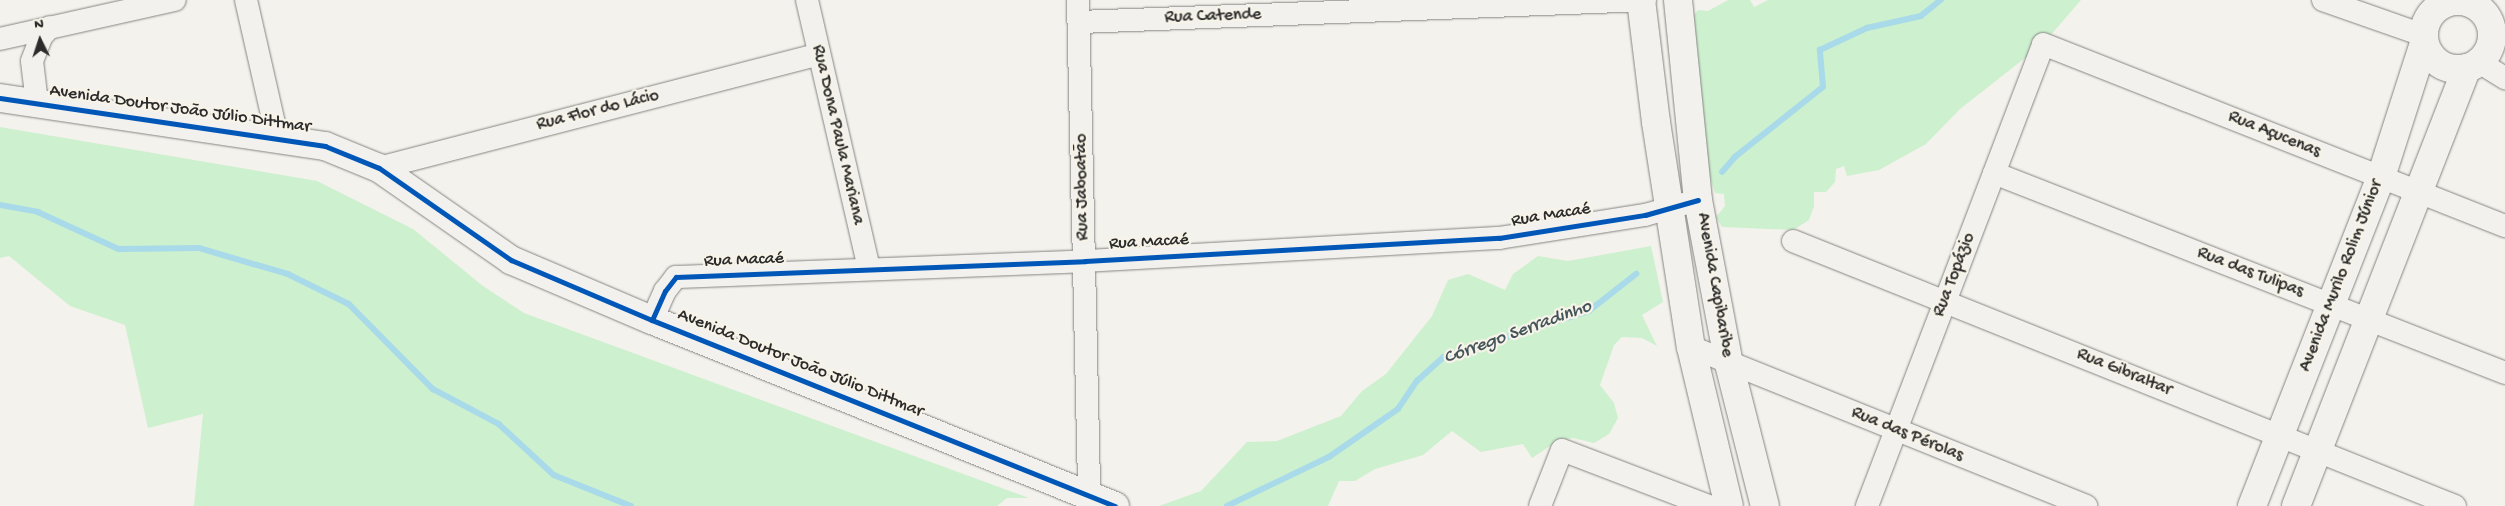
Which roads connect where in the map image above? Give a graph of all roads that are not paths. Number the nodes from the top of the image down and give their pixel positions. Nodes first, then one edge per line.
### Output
1 (175, 0) edge
2 (246, 0) edge
3 (807, 0) edge
4 (1642, 0) edge
5 (1678, 0) edge
6 (2323, 0) edge
7 (2439, 3) edge
8 (2475, 4) junction
9 (2505, 7) edge
10 (1079, 11) edge
11 (50, 27) junction
12 (0, 39) edge
13 (2424, 39) junction
14 (2043, 44) joint
15 (817, 55) junction
16 (2480, 61) edge
17 (2505, 78) edge
18 (0, 98) edge
19 (37, 103) junction
20 (277, 137) junction
21 (379, 168) junction
22 (1994, 173) junction
23 (2381, 177) junction
24 (2419, 193) junction
25 (1698, 200) junction
26 (1670, 209) junction
27 (2505, 226) edge
28 (1793, 241) dead end
29 (1085, 260) junction
30 (869, 269) junction
31 (1945, 301) junction
32 (2331, 305) junction
33 (652, 320) junction
34 (2370, 320) junction
35 (1691, 347) junction
36 (1728, 364) junction
37 (2505, 372) edge
38 (1896, 430) junction
39 (2280, 436) junction
40 (2318, 451) junction
41 (1089, 494) junction
42 (1699, 504) edge
43 (1115, 506) edge
44 (1540, 506) edge
45 (1728, 506) edge
46 (1765, 506) edge
47 (1867, 506) edge
48 (2086, 506) edge
49 (2252, 506) edge
50 (2296, 506) edge
51 (2456, 506) edge

1 - 11 street
2 - 20 street
3 - 15 street, Rua Dona Paula Mariana
4 - 10 street, Rua Catende
4 - 26 main road, Avenida Capibaribe
5 - 25 main road, Avenida Capibaribe
6 - 13 street
7 - 8 main road
7 - 13 main road
8 - 9 main road
8 - 16 main road
10 - 29 street, Rua Jaboatão
11 - 12 street
11 - 19 street
13 - 16 main road
13 - 23 main road, Avenida Murilo Rolim Júnior
14 - 22 street, Rua Topázio
14 - 23 street, Rua Açucenas
15 - 21 street, Rua Flor do Lácio
15 - 30 street, Rua Dona Paula Mariana
16 - 17 street
16 - 24 main road
18 - 19 main road, Avenida Doutor João Júlio Dittmar
19 - 20 main road, Avenida Doutor João Júlio Dittmar
20 - 21 main road, Avenida Doutor João Júlio Dittmar
21 - 33 main road, Avenida Doutor João Júlio Dittmar
22 - 31 street, Rua Topázio
22 - 32 street, Rua das Tulipas
23 - 24 street, Rua Açucenas
23 - 32 main road, Avenida Murilo Rolim Júnior
24 - 27 street, Rua Açucenas
24 - 34 main road
25 - 26 street, Rua Macaé
25 - 36 main road, Avenida Capibaribe
26 - 29 street, Rua Macaé
26 - 35 main road, Avenida Capibaribe
28 - 31 street, Rua Gibraltar
29 - 30 street, Rua Macaé
29 - 41 street, Rua Jaboatão
30 - 33 street, Rua Macaé
31 - 38 street, Rua Topázio
31 - 39 street, Rua Gibraltar
32 - 34 street, Rua das Tulipas
32 - 39 main road, Avenida Murilo Rolim Júnior
33 - 41 main road, Avenida Doutor João Júlio Dittmar
34 - 37 street, Rua das Tulipas
34 - 40 main road
35 - 36 street, Rua das Pérolas
35 - 45 main road, Avenida Capibaribe
36 - 38 street, Rua das Pérolas
36 - 46 main road, Avenida Capibaribe
38 - 47 street, Rua Topázio
38 - 48 street, Rua das Pérolas
39 - 40 street, Rua Gibraltar
39 - 49 main road, Avenida Murilo Rolim Júnior
40 - 50 main road
40 - 51 street, Rua Gibraltar
41 - 43 main road, Avenida Doutor João Júlio Dittmar
42 - 44 street

